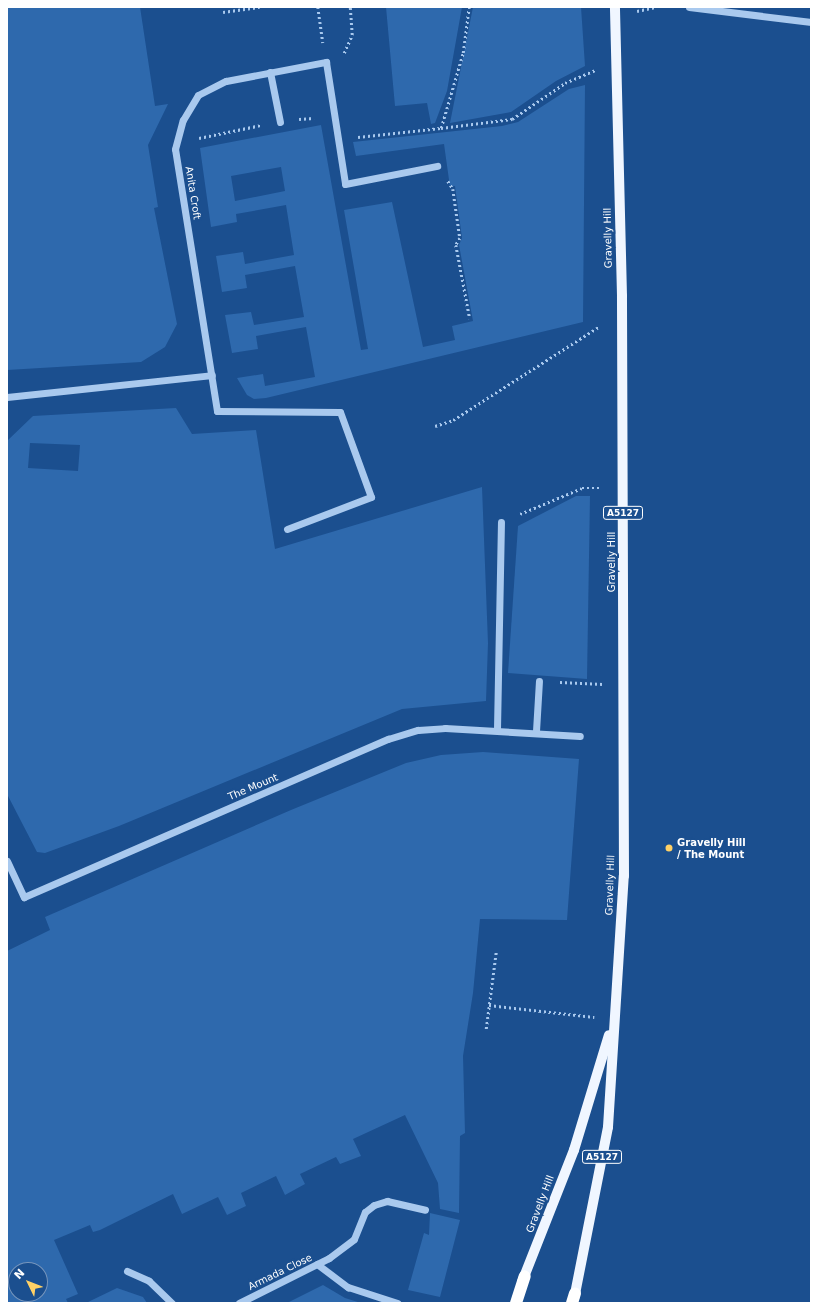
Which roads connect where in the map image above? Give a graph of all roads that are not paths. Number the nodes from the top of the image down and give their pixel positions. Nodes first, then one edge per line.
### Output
1 (615, 7) edge
2 (689, 7) edge
3 (811, 22) edge
4 (270, 72) junction
5 (280, 122) dead end
6 (437, 166) road end
7 (212, 375) junction
8 (7, 397) edge
9 (501, 522) road end
10 (287, 530) dead end
11 (539, 681) road end
12 (497, 730) junction
13 (536, 731) junction
14 (580, 736) dead end
15 (7, 861) edge
16 (614, 1020) junction
17 (425, 1210) dead end
18 (317, 1264) junction
19 (127, 1271) dead end
20 (525, 1276) junction
21 (170, 1300) edge
22 (573, 1300) edge
23 (239, 1303) edge
24 (397, 1303) edge
25 (510, 1303) edge
26 (516, 1303) edge

1 - 16 main road, Gravelly Hill / A5127
2 - 3 street
4 - 5 street
4 - 6 street, Anita Croft
4 - 7 street, Anita Croft
7 - 8 street
7 - 10 street, Anita Croft
9 - 12 street
11 - 13 street
12 - 13 street, The Mount
12 - 15 street, The Mount
13 - 14 street, The Mount
16 - 20 main road, Gravelly Hill / A5127
16 - 22 main road, Gravelly Hill / A5127
17 - 18 street, Armada Close
18 - 23 street, Armada Close
18 - 24 street
19 - 21 street
20 - 25 main road, Gravelly Hill / A5127
20 - 26 highway

